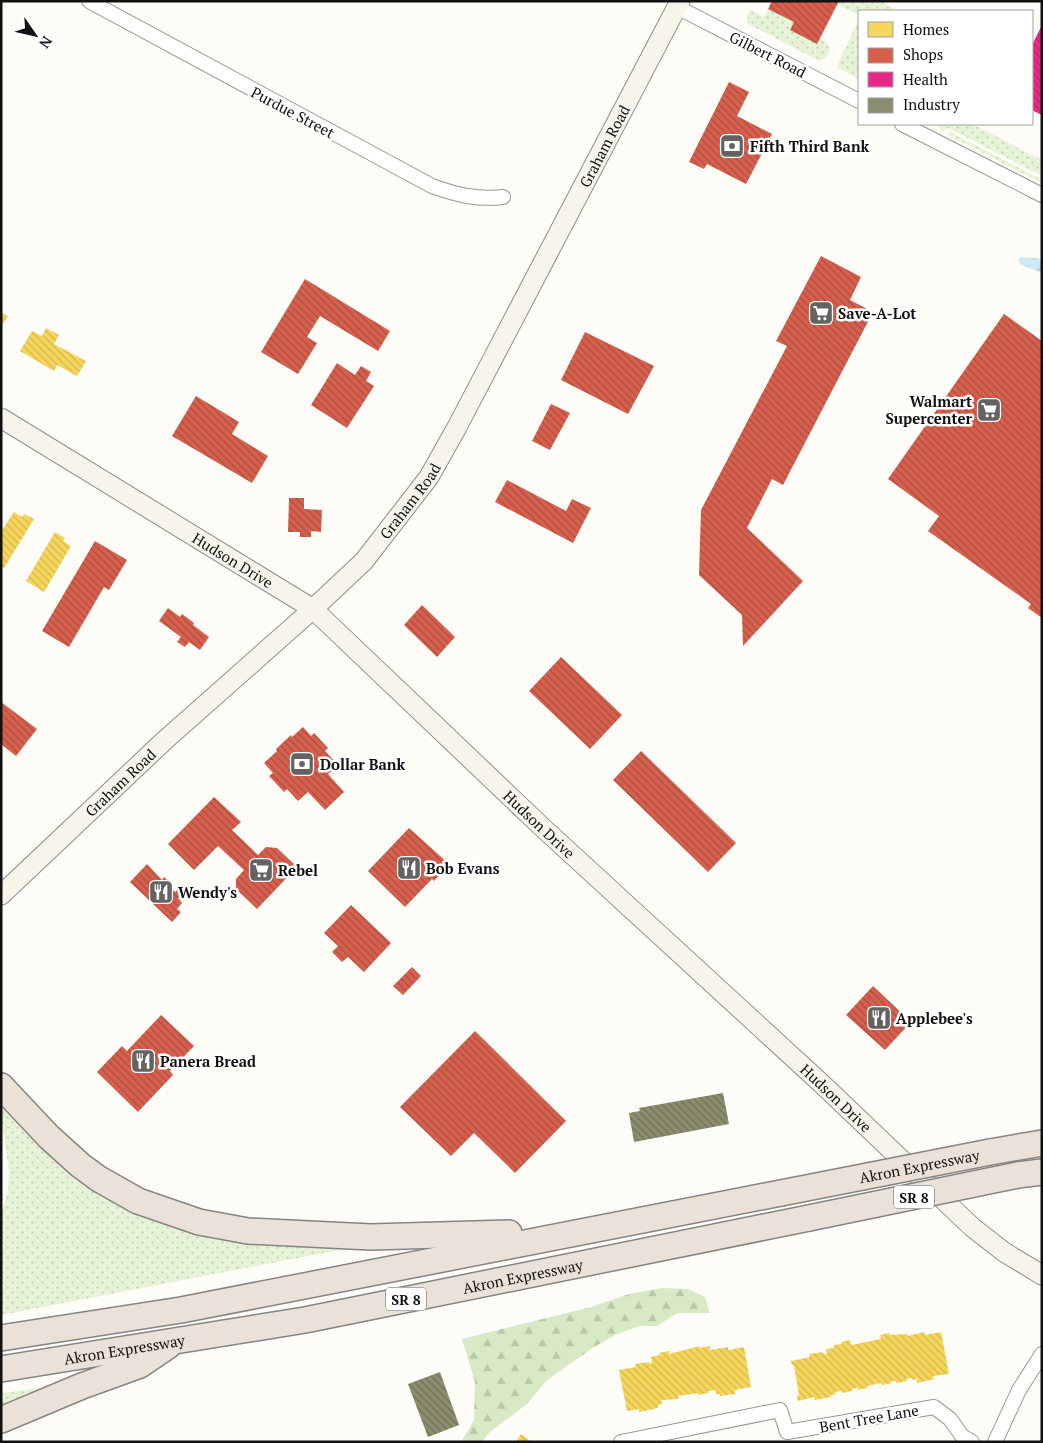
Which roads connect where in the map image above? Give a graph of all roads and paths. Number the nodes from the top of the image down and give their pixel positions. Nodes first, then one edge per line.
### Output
1 (89, 1) edge
2 (678, 4) edge
3 (858, 100) edge
4 (904, 125) edge
5 (1042, 195) edge
6 (503, 197) dead end
7 (1, 418) edge
8 (313, 610) junction
9 (1, 895) edge
10 (1, 1086) edge
11 (1042, 1143) edge
12 (1030, 1174) edge
13 (591, 1230) junction
14 (1042, 1276) edge
15 (1, 1338) edge
16 (174, 1342) junction
17 (1042, 1354) edge
18 (1, 1369) edge
19 (1, 1420) edge
20 (621, 1442) edge
21 (972, 1442) edge
22 (994, 1442) edge

1 - 6 street, Purdue Street
2 - 3 street, Gilbert Road
2 - 8 street, Graham Road
4 - 5 street
7 - 8 street, Hudson Drive
8 - 9 street, Graham Road
8 - 14 street, Hudson Drive
10 - 13 highway
11 - 13 highway, Akron Expressway / SR 8, bridge
12 - 16 highway, Akron Expressway / SR 8, bridge
13 - 15 highway, Akron Expressway / SR 8
16 - 18 highway, Akron Expressway / SR 8
16 - 19 highway
17 - 22 street
20 - 21 street, Bent Tree Lane

